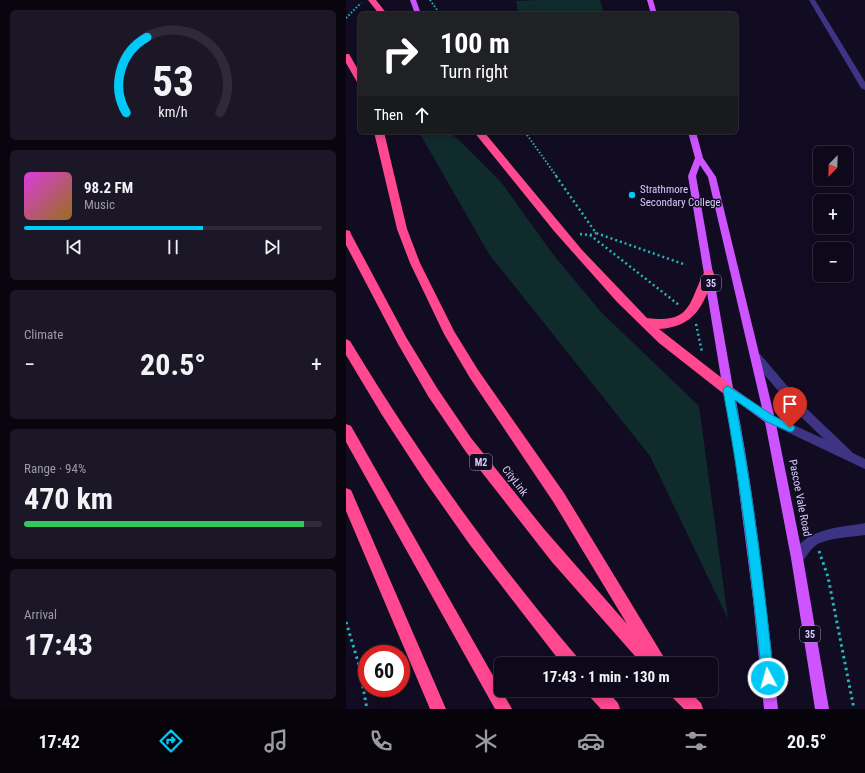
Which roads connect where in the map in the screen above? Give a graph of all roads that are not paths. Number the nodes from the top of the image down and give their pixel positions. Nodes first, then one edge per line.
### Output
1 (372, 0) edge
2 (413, 0) edge
3 (650, 0) edge
4 (812, 0) edge
5 (381, 12) edge
6 (417, 12) edge
7 (653, 12) edge
8 (346, 57) edge
9 (358, 77) edge
10 (865, 88) edge
11 (379, 134) edge
12 (481, 134) edge
13 (483, 134) edge
14 (693, 134) edge
15 (497, 154) junction
16 (699, 158) junction
17 (346, 234) edge
18 (709, 274) junction
19 (643, 321) junction
20 (346, 344) edge
21 (756, 357) junction
22 (728, 390) junction
23 (770, 419) junction
24 (346, 430) edge
25 (849, 456) junction
26 (865, 464) edge
27 (346, 495) edge
28 (865, 529) edge
29 (797, 558) junction
30 (566, 657) edge
31 (647, 657) edge
32 (656, 657) edge
33 (601, 697) edge
34 (684, 697) edge
35 (438, 709) edge
36 (504, 709) edge
37 (612, 709) edge
38 (695, 709) edge
39 (771, 709) edge
40 (822, 709) edge

1 - 5 highway
2 - 6 main road
3 - 7 main road
4 - 10 street
8 - 9 highway
11 - 32 highway
12 - 15 highway
13 - 15 main road
14 - 16 main road, Pascoe Vale Road / 35
15 - 19 highway
16 - 18 main road, 35
16 - 21 main road, Pascoe Vale Road / 35
17 - 31 highway, CityLink / M2
18 - 19 highway
18 - 22 main road, 35
19 - 22 highway
20 - 30 highway
21 - 23 main road, Pascoe Vale Road / 35
21 - 25 street
22 - 23 main road
22 - 39 main road, 35
23 - 25 street
23 - 29 main road, Pascoe Vale Road / 35
24 - 36 highway
25 - 26 street
27 - 35 highway
28 - 29 street
29 - 40 main road, Pascoe Vale Road / 35
33 - 37 highway
34 - 38 highway

